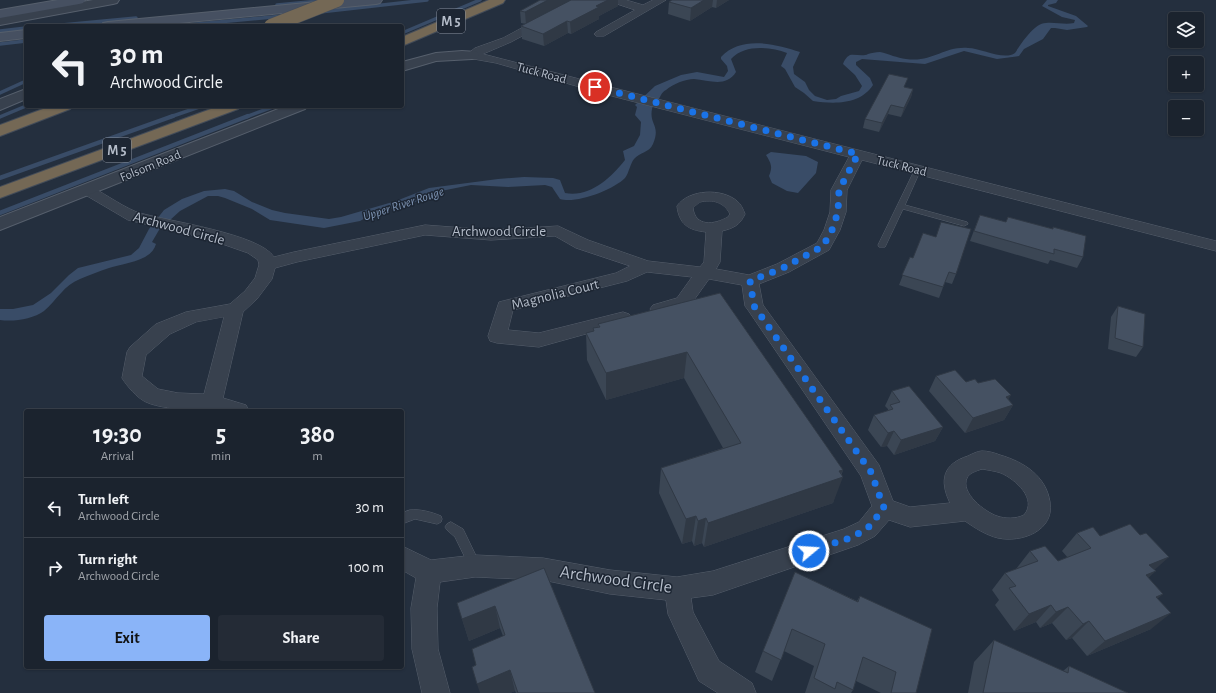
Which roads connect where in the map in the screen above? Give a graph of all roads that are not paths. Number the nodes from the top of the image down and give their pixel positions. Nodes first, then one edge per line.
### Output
1 (79, 0) edge
2 (114, 0) edge
3 (220, 0) edge
4 (337, 0) edge
5 (376, 0) edge
6 (499, 0) edge
7 (582, 0) edge
8 (615, 0) edge
9 (661, 0) edge
10 (644, 9) junction
11 (0, 14) edge
12 (223, 15) junction
13 (0, 21) edge
14 (141, 24) edge
15 (276, 24) edge
16 (24, 34) edge
17 (600, 34) dead end
18 (0, 37) edge
19 (507, 40) junction
20 (404, 41) edge
21 (472, 55) junction
22 (498, 60) junction
23 (404, 66) edge
24 (24, 94) edge
25 (0, 105) edge
26 (60, 108) edge
27 (228, 108) edge
28 (295, 108) edge
29 (0, 131) edge
30 (858, 154) junction
31 (918, 170) junction
32 (87, 190) junction
33 (0, 193) edge
34 (901, 206) junction
35 (0, 224) edge
36 (964, 224) dead end
37 (714, 228) dead end
38 (882, 245) dead end
39 (1216, 246) edge
40 (268, 264) junction
41 (645, 266) junction
42 (703, 274) junction
43 (750, 281) junction
44 (235, 308) junction
45 (212, 402) junction
46 (233, 409) edge
47 (884, 508) junction
48 (968, 511) dead end
49 (404, 517) edge
50 (437, 519) dead end
51 (451, 527) dead end
52 (404, 558) edge
53 (475, 566) junction
54 (430, 572) junction
55 (677, 589) junction
56 (436, 693) edge
57 (742, 693) edge

1 - 11 main road
2 - 13 street
3 - 12 main road
4 - 15 highway, bridge
5 - 12 main road
6 - 20 highway, M 5
7 - 19 street
8 - 10 street
9 - 10 street
10 - 17 street
12 - 14 main road
16 - 18 main road
19 - 21 street
19 - 22 street
21 - 22 street, Tuck Road
21 - 23 street
22 - 30 street, Tuck Road
24 - 25 street
26 - 29 highway
27 - 33 highway, M 5
28 - 32 street, Folsom Road
30 - 31 street, Tuck Road
30 - 43 street
31 - 34 lane
31 - 39 street, Tuck Road
32 - 35 street, Folsom Road
32 - 40 street, Archwood Circle
34 - 36 lane
34 - 38 lane
37 - 42 street, Magnolia Court
40 - 41 street, Archwood Circle
40 - 44 street
41 - 42 street, Archwood Circle
41 - 42 street, Magnolia Court
42 - 43 street, Archwood Circle
43 - 47 street
44 - 45 street
44 - 45 street
45 - 46 street
47 - 48 street
47 - 55 street, Archwood Circle
49 - 50 lane
51 - 53 lane
52 - 54 street
53 - 54 street, Archwood Circle
53 - 55 street, Archwood Circle
54 - 56 street
55 - 57 street

